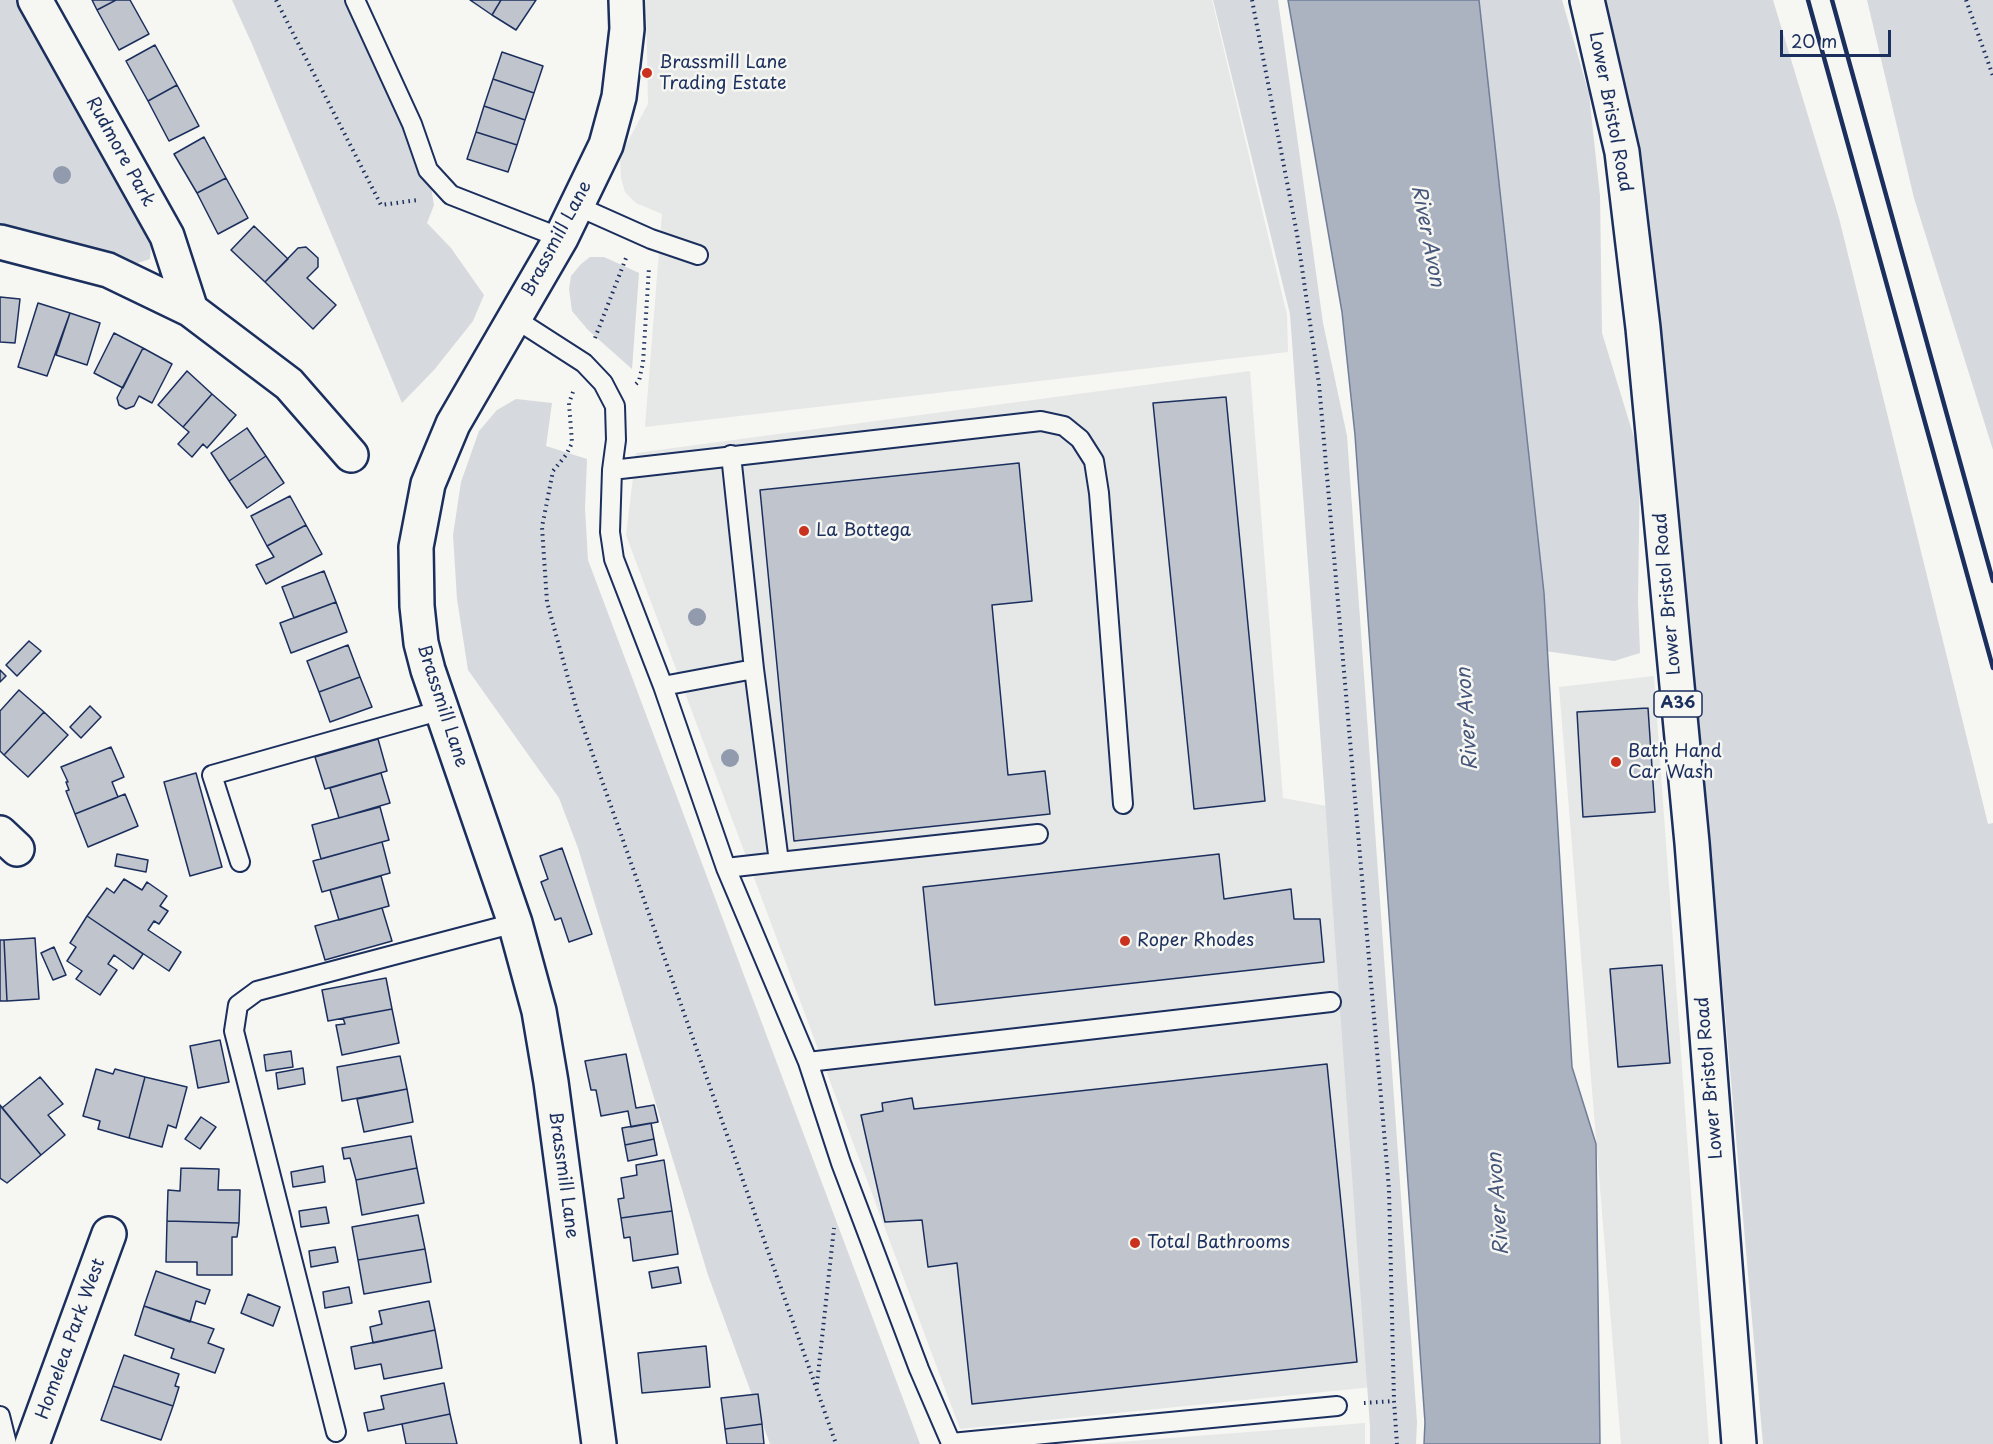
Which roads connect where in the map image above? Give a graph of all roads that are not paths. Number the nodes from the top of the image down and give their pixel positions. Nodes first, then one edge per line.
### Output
1 (35, 0) edge
2 (355, 0) edge
3 (626, 0) edge
4 (1587, 0) edge
5 (577, 206) junction
6 (561, 237) junction
7 (0, 242) edge
8 (698, 255) dead end
9 (191, 310) junction
10 (514, 318) junction
11 (351, 455) dead end
12 (731, 455) junction
13 (612, 470) junction
14 (754, 669) junction
15 (663, 686) junction
16 (442, 710) junction
17 (1123, 804) dead end
18 (1038, 834) dead end
19 (240, 862) dead end
20 (779, 862) junction
21 (726, 868) junction
22 (515, 923) junction
23 (1331, 1002) dead end
24 (808, 1062) junction
25 (109, 1234) dead end
26 (1336, 1406) dead end
27 (0, 1416) edge
28 (336, 1432) dead end
29 (7, 1444) edge
30 (32, 1444) edge
31 (599, 1444) edge
32 (1739, 1444) edge

1 - 9 main road, Rudmore Park
2 - 6 lane
3 - 5 main road, Brassmill Lane
4 - 32 main road, Lower Bristol Road / A36
5 - 6 main road, Brassmill Lane
5 - 8 lane
6 - 10 main road, Brassmill Lane
7 - 9 main road
9 - 11 main road
10 - 13 lane
10 - 16 main road, Brassmill Lane
12 - 13 lane
12 - 14 lane
12 - 17 lane
13 - 15 lane
14 - 15 lane
14 - 20 lane
15 - 21 lane
16 - 19 lane
16 - 22 main road, Brassmill Lane
18 - 20 lane
20 - 21 lane
21 - 24 lane
22 - 28 lane
22 - 31 main road, Brassmill Lane
23 - 24 lane
24 - 26 lane
25 - 30 main road, Homelea Park West
27 - 29 lane

